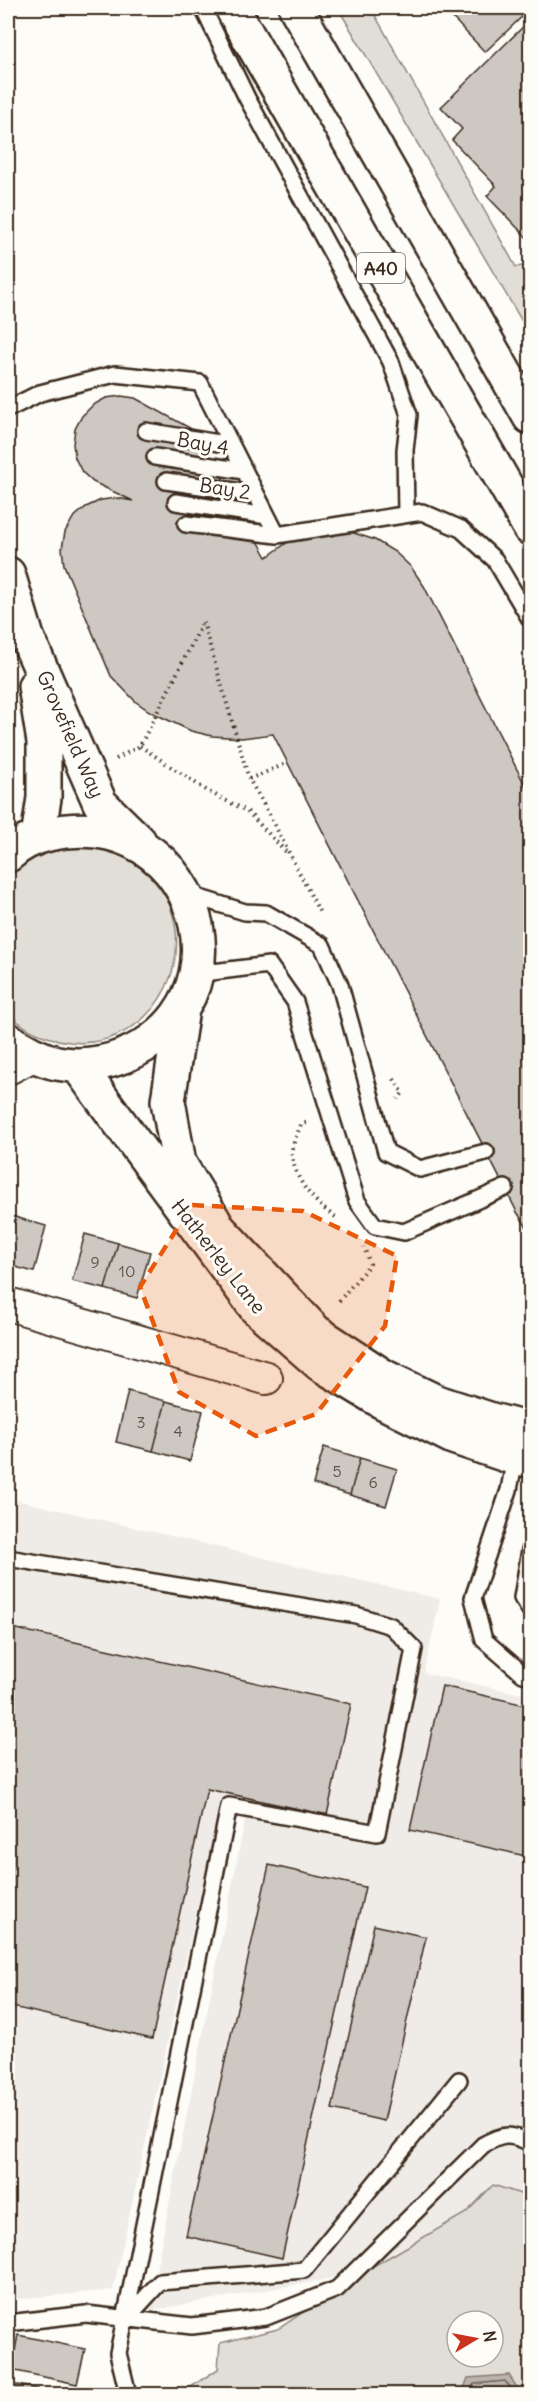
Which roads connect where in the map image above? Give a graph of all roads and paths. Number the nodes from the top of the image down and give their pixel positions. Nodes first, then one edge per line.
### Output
1 (203, 8) edge
2 (232, 8) edge
3 (296, 8) edge
4 (8, 409) edge
5 (531, 417) edge
6 (146, 431) dead end
7 (231, 445) junction
8 (155, 457) dead end
9 (244, 471) junction
10 (166, 481) dead end
11 (256, 494) junction
12 (176, 502) dead end
13 (406, 514) junction
14 (267, 516) junction
15 (186, 524) dead end
16 (531, 528) edge
17 (277, 535) junction
18 (8, 574) edge
19 (531, 618) edge
20 (27, 637) junction
21 (140, 747) junction
22 (110, 762) dead end
23 (288, 763) dead end
24 (249, 779) junction
25 (38, 837) junction
26 (149, 850) junction
27 (8, 855) edge
28 (187, 894) junction
29 (196, 974) junction
30 (182, 1009) junction
31 (16, 1054) edge
32 (78, 1066) junction
33 (486, 1152) dead end
34 (505, 1188) dead end
35 (8, 1304) edge
36 (266, 1378) dead end
37 (531, 1430) edge
38 (523, 1459) edge
39 (531, 1551) edge
40 (8, 1558) edge
41 (531, 1610) edge
42 (531, 1675) edge
43 (459, 2080) dead end
44 (531, 2143) edge
45 (126, 2319) junction
46 (8, 2323) edge
47 (128, 2394) edge

1 - 13 lane
2 - 16 main road, A40
3 - 5 main road, A40
4 - 7 lane
6 - 7 lane
7 - 9 lane
8 - 9 lane, Bay 4
9 - 11 lane
10 - 11 lane
11 - 14 lane
12 - 14 lane, Bay 2
13 - 17 lane
13 - 19 lane
14 - 17 lane
15 - 17 lane
18 - 20 main road, Grovefield Way
20 - 25 main road, Grovefield Way
20 - 26 main road, Grovefield Way
21 - 22 path
21 - 24 path
21 - 24 path
23 - 24 path
25 - 26 main road
25 - 27 main road
26 - 28 main road
28 - 29 main road
28 - 33 lane
29 - 30 main road
29 - 34 lane
30 - 32 main road
30 - 37 main road, Hatherley Lane
31 - 32 main road
32 - 38 main road, Hatherley Lane
35 - 36 street
38 - 42 lane
39 - 41 lane
40 - 45 lane
43 - 45 lane
44 - 45 lane
45 - 46 lane
45 - 47 lane

